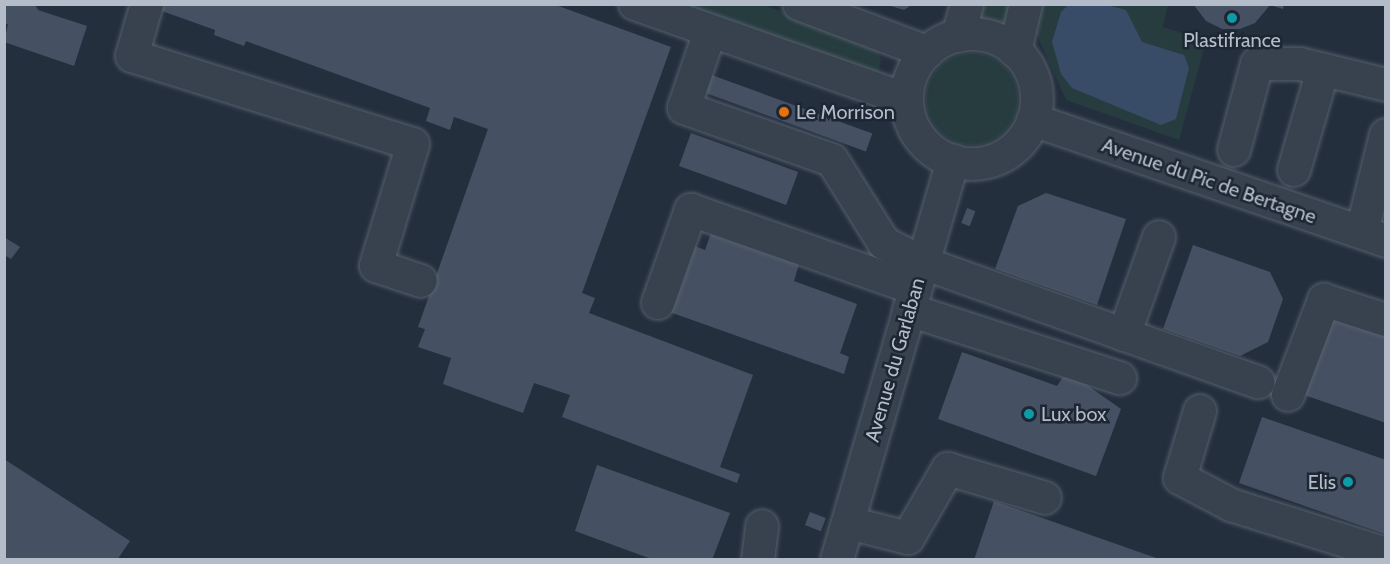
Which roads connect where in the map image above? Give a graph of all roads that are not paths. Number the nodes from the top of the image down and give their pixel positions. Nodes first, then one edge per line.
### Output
1 (147, 4) edge
2 (635, 4) edge
3 (799, 4) edge
4 (967, 4) edge
5 (1026, 4) edge
6 (710, 32) junction
7 (958, 36) junction
8 (1016, 51) junction
9 (927, 52) junction
10 (1323, 70) junction
11 (1386, 85) edge
12 (907, 100) junction
13 (1033, 120) junction
14 (1386, 135) edge
15 (1234, 150) dead end
16 (953, 161) junction
17 (1294, 170) dead end
18 (1374, 236) edge
19 (1159, 237) dead end
20 (421, 281) dead end
21 (916, 287) junction
22 (658, 303) dead end
23 (1386, 320) edge
24 (1124, 335) junction
25 (1120, 378) dead end
26 (1258, 382) dead end
27 (1288, 395) dead end
28 (1200, 411) dead end
29 (1045, 498) dead end
30 (849, 523) junction
31 (762, 526) dead end
32 (1386, 554) edge
33 (758, 560) edge
34 (837, 560) edge

1 - 20 street
2 - 6 street
3 - 9 street
4 - 7 street
5 - 8 street
6 - 12 street
6 - 21 street
7 - 8 street
7 - 9 street
8 - 13 street
9 - 12 street
10 - 11 street
10 - 15 street
10 - 17 street
12 - 16 street
13 - 16 street
13 - 18 street, Avenue du Pic de Bertagne
14 - 18 street
16 - 21 street, Avenue du Garlaban
19 - 24 street
21 - 22 street
21 - 24 street
21 - 25 street
21 - 30 street, Avenue du Garlaban
23 - 27 street
24 - 26 street
28 - 32 street
29 - 30 street
30 - 34 street, Avenue du Garlaban
31 - 33 street

